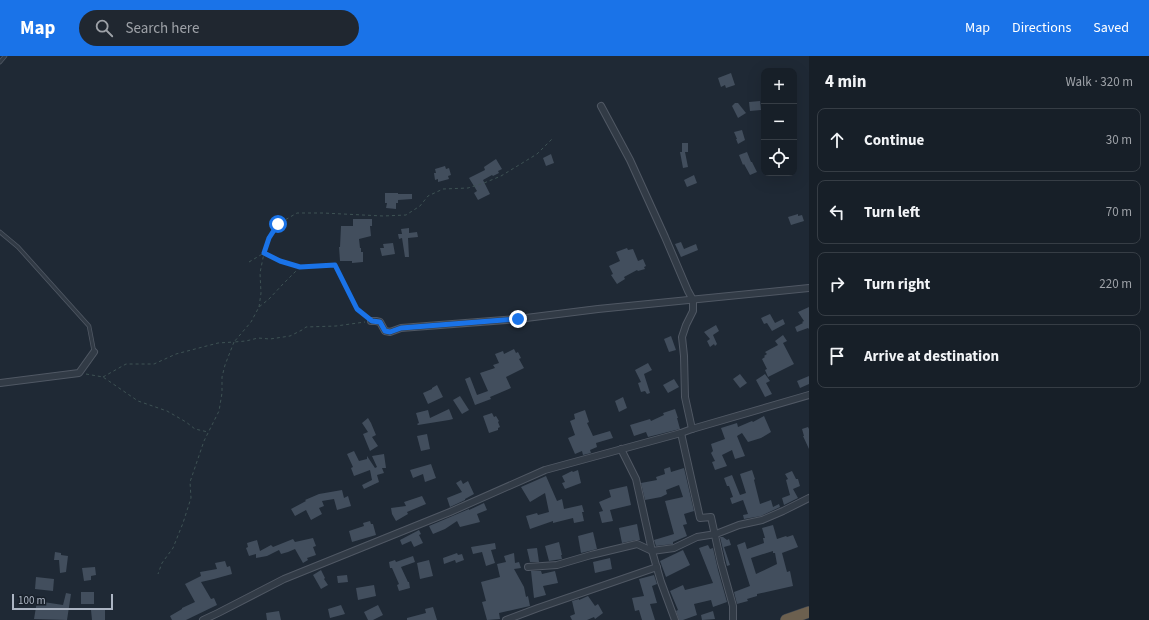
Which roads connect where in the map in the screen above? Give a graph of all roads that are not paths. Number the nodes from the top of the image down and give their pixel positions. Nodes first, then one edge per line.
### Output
1 (4, 56) edge
2 (0, 62) edge
3 (601, 106) dead end
4 (0, 232) edge
5 (809, 288) edge
6 (693, 300) junction
7 (372, 321) road end
8 (94, 352) joint
9 (0, 383) edge
10 (809, 395) edge
11 (692, 429) junction
12 (681, 433) junction
13 (621, 449) junction
14 (809, 498) edge
15 (716, 534) junction
16 (652, 551) junction
17 (528, 567) dead end
18 (657, 567) junction
19 (809, 612) edge
20 (203, 620) edge
21 (506, 620) edge
22 (675, 620) edge
23 (733, 620) edge
24 (786, 620) edge

1 - 2 lane
3 - 6 street
4 - 8 lane
5 - 6 street
6 - 7 street
6 - 11 street
8 - 9 street
10 - 11 street
11 - 12 street
12 - 13 street
12 - 15 street
13 - 16 street
13 - 20 street
14 - 15 street
15 - 16 street
15 - 23 street
16 - 17 street
16 - 18 street
18 - 21 street
18 - 22 street
19 - 24 highway

